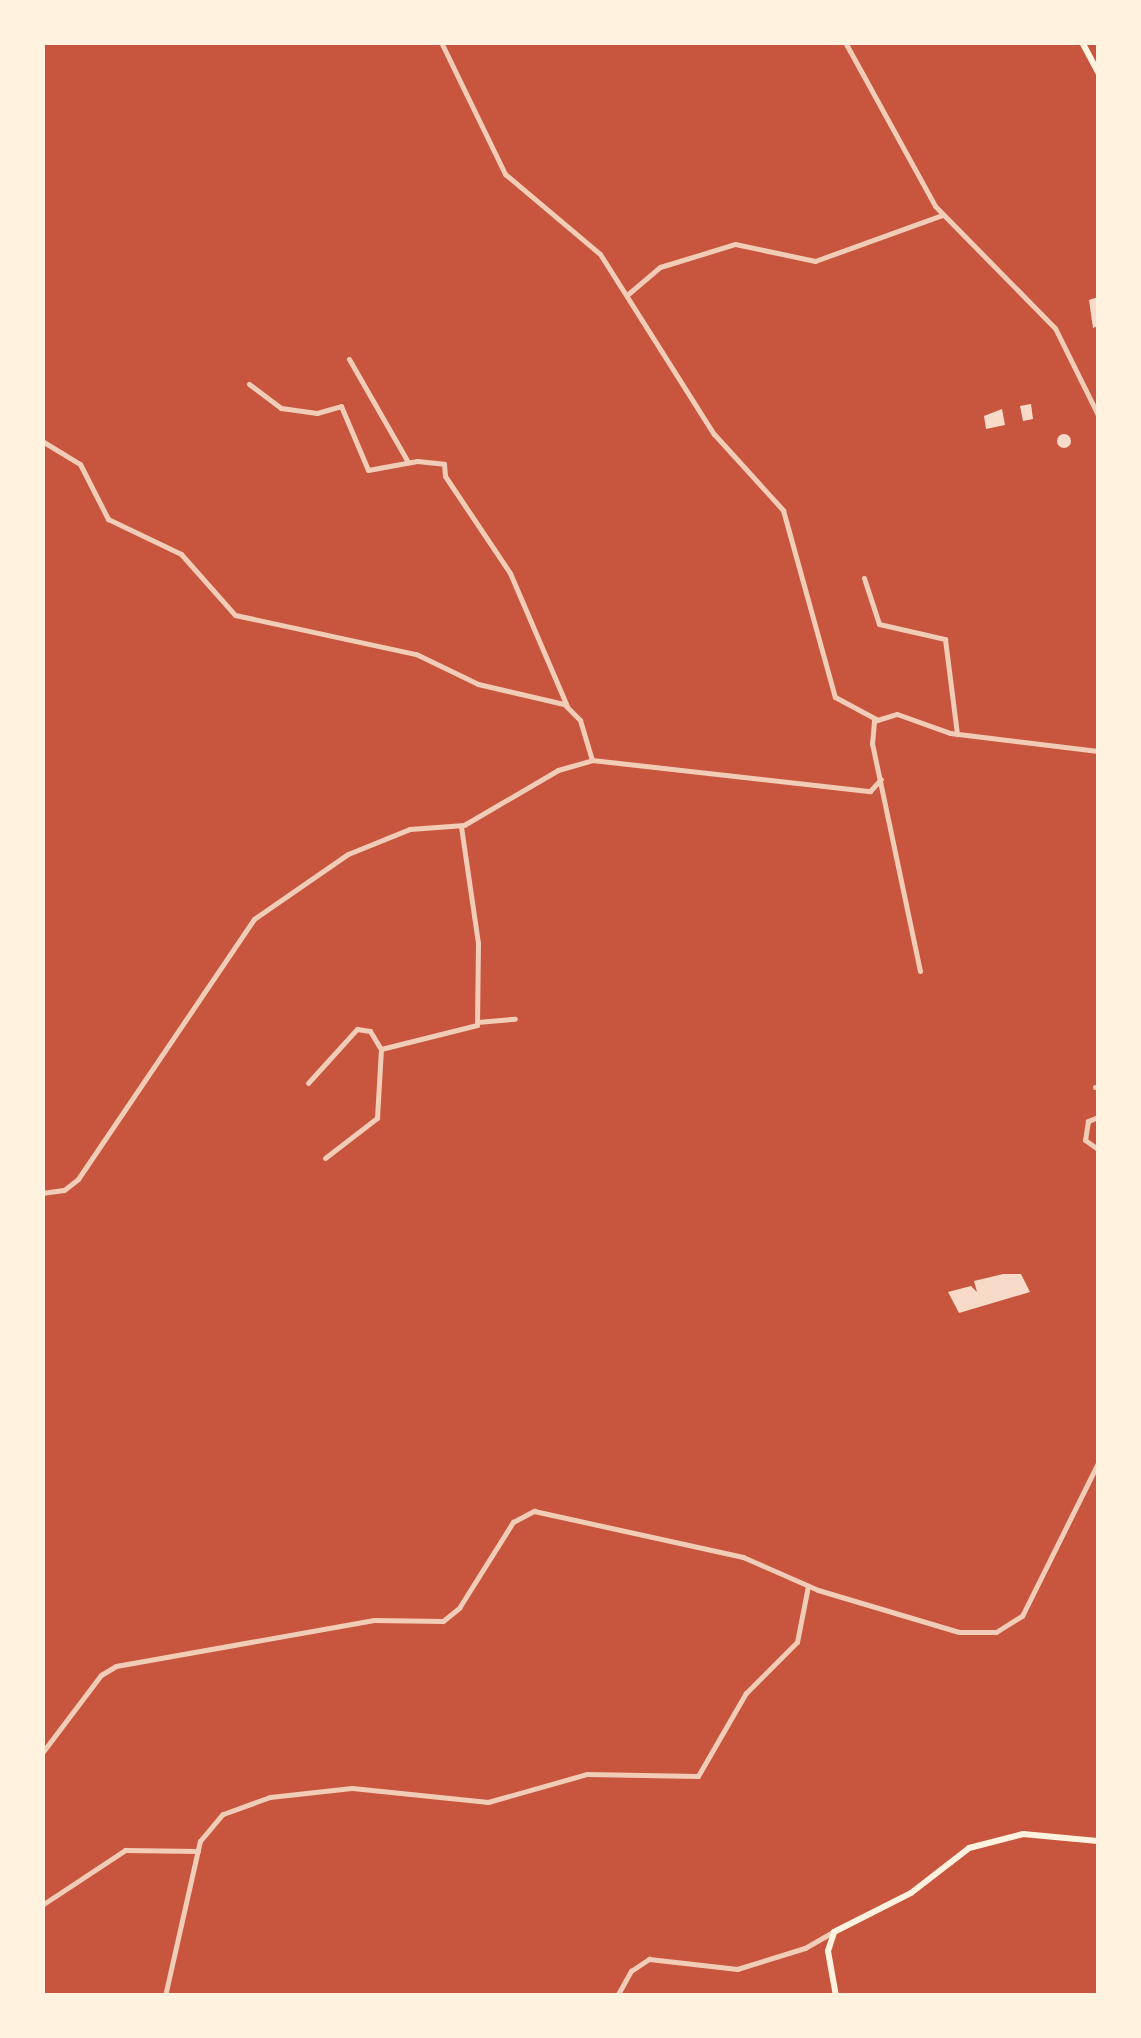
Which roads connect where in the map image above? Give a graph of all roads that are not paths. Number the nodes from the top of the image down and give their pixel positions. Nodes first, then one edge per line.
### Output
1 (440, 42) edge
2 (845, 42) edge
3 (1082, 42) edge
4 (1098, 72) edge
5 (942, 215) junction
6 (627, 294) junction
7 (350, 359) dead end
8 (249, 384) dead end
9 (1098, 415) edge
10 (42, 440) edge
11 (408, 462) junction
12 (864, 578) dead end
13 (567, 706) junction
14 (876, 720) junction
15 (958, 734) junction
16 (1098, 752) edge
17 (592, 760) junction
18 (881, 779) junction
19 (461, 826) junction
20 (920, 971) dead end
21 (515, 1018) dead end
22 (477, 1022) junction
23 (381, 1049) junction
24 (308, 1083) dead end
25 (1098, 1117) edge
26 (1098, 1149) edge
27 (326, 1158) dead end
28 (42, 1193) edge
29 (1098, 1462) edge
30 (808, 1586) junction
31 (42, 1753) edge
32 (1098, 1841) edge
33 (198, 1851) junction
34 (42, 1906) edge
35 (838, 1928) junction
36 (165, 1996) edge
37 (618, 1996) edge
38 (836, 1996) edge

1 - 6 street
2 - 5 street
3 - 4 main road
5 - 6 street
5 - 9 street
6 - 14 street
7 - 11 street
8 - 11 street
10 - 13 street
11 - 13 street
12 - 15 street
13 - 17 street
14 - 15 street
14 - 18 street
15 - 16 street
17 - 18 street
17 - 19 street
18 - 20 street
19 - 22 street
19 - 28 street
21 - 22 street
22 - 23 street
23 - 24 street
23 - 27 street
25 - 26 street
29 - 30 street
30 - 31 street
30 - 33 street
32 - 35 main road
33 - 34 street
33 - 36 street
35 - 37 street
35 - 38 main road

